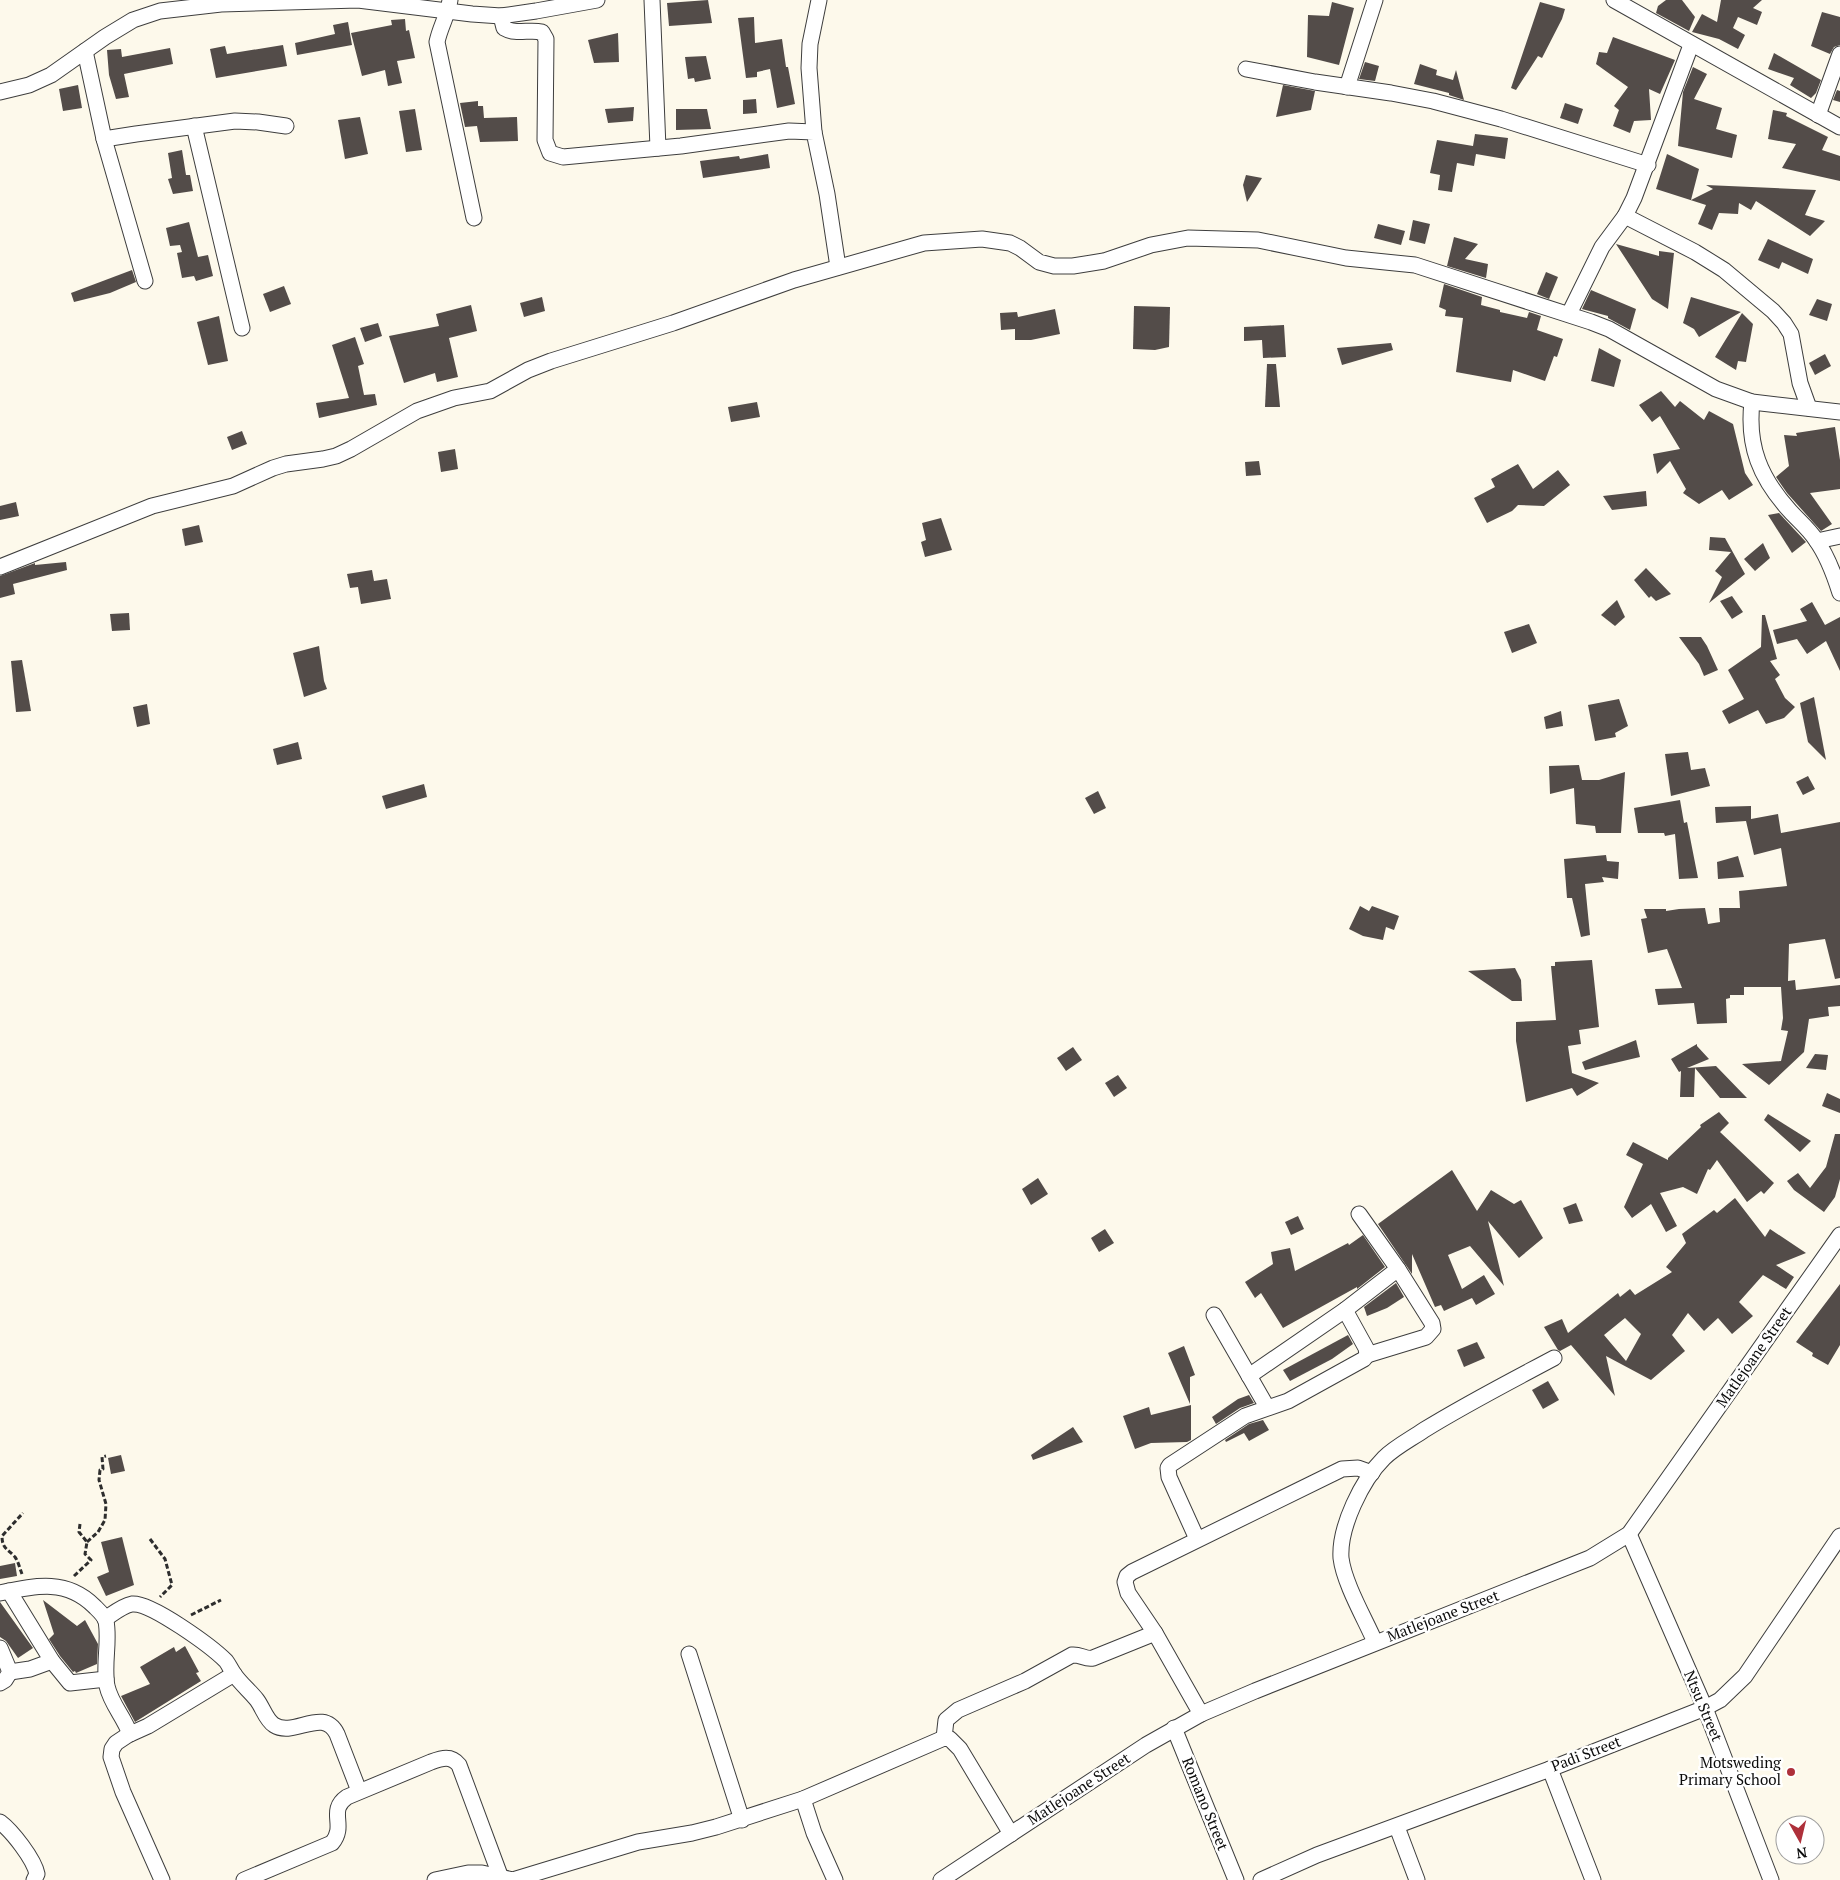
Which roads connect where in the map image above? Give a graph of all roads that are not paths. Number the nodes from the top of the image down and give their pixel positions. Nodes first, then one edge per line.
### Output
1 (597, 0) edge
2 (652, 0) edge
3 (819, 0) edge
4 (1375, 0) edge
5 (1614, 0) edge
6 (378, 1) edge
7 (165, 5) edge
8 (449, 6) edge
9 (528, 6) edge
10 (501, 16) junction
11 (1691, 45) junction
12 (85, 51) junction
13 (1840, 54) edge
14 (1246, 69) dead end
15 (1347, 87) junction
16 (0, 92) edge
17 (1818, 115) junction
18 (194, 126) junction
19 (286, 126) dead end
20 (1840, 127) edge
21 (814, 132) junction
22 (104, 139) junction
23 (658, 148) junction
24 (1648, 164) junction
25 (1625, 216) junction
26 (474, 218) dead end
27 (838, 267) junction
28 (145, 281) dead end
29 (1569, 314) junction
30 (242, 328) dead end
31 (1752, 402) junction
32 (1809, 408) junction
33 (1840, 412) edge
34 (1840, 536) edge
35 (1817, 541) junction
36 (0, 567) edge
37 (1840, 593) edge
38 (1359, 1214) dead end
39 (1840, 1235) edge
40 (1398, 1269) junction
41 (1345, 1310) junction
42 (1214, 1315) dead end
43 (1367, 1355) junction
44 (1554, 1358) dead end
45 (1249, 1376) junction
46 (1267, 1407) junction
47 (1372, 1473) junction
48 (1629, 1534) junction
49 (1840, 1536) edge
50 (1197, 1539) junction
51 (5, 1592) edge
52 (105, 1618) junction
53 (1155, 1633) junction
54 (1375, 1642) junction
55 (0, 1648) edge
56 (689, 1654) dead end
57 (52, 1661) junction
58 (234, 1674) junction
59 (5, 1677) edge
60 (106, 1679) junction
61 (1705, 1708) junction
62 (1201, 1714) junction
63 (1174, 1728) junction
64 (130, 1734) junction
65 (944, 1738) junction
66 (1550, 1769) junction
67 (359, 1791) junction
68 (803, 1799) junction
69 (742, 1820) junction
70 (0, 1822) edge
71 (1397, 1826) junction
72 (1011, 1834) junction
73 (501, 1878) junction
74 (34, 1880) edge
75 (162, 1880) edge
76 (244, 1880) edge
77 (435, 1880) edge
78 (834, 1880) edge
79 (941, 1880) edge
80 (1236, 1880) edge
81 (1261, 1880) edge
82 (1417, 1880) edge
83 (1593, 1880) edge
84 (1771, 1880) edge

1 - 9 street
2 - 23 street
3 - 21 street
4 - 15 street
5 - 11 street
6 - 7 street
6 - 8 street
7 - 12 street
8 - 10 street
8 - 26 street
9 - 10 street
10 - 23 street
11 - 17 street
11 - 24 street
12 - 16 street
12 - 22 street
13 - 17 street
14 - 15 street
15 - 24 street
17 - 20 street
18 - 19 street
18 - 22 street
18 - 30 street
21 - 23 street
21 - 27 street
22 - 28 street
24 - 25 street
25 - 29 street
25 - 32 street
27 - 29 street
27 - 36 street
29 - 31 street
31 - 32 street
31 - 35 street
32 - 33 street
34 - 35 street
35 - 37 street
38 - 40 street
39 - 48 street, Matlejoane Street
40 - 41 street
40 - 43 street
41 - 43 street
41 - 45 street
42 - 45 street
43 - 46 street
44 - 47 street
45 - 46 street
46 - 50 street
47 - 50 street
47 - 54 street
48 - 54 street, Matlejoane Street
48 - 61 street, Ntsu Street
49 - 61 street, Padi Street
50 - 53 street
51 - 52 street
51 - 57 street
52 - 58 street
52 - 60 street
53 - 62 street
53 - 65 street
54 - 62 street, Matlejoane Street
55 - 59 street
56 - 69 street
57 - 59 street
57 - 60 street
58 - 64 street
58 - 67 street
60 - 64 street
61 - 66 street, Padi Street
61 - 84 street, Ntsu Street
62 - 63 street, Matlejoane Street
63 - 72 street, Matlejoane Street
63 - 80 street, Romano Street
64 - 75 street
65 - 68 street
65 - 72 street
66 - 71 street, Padi Street
66 - 83 street
67 - 73 street
67 - 76 street
68 - 69 street
68 - 78 street
69 - 73 street
70 - 74 street
71 - 81 street, Padi Street
71 - 82 street
72 - 79 street, Matlejoane Street
73 - 77 street

